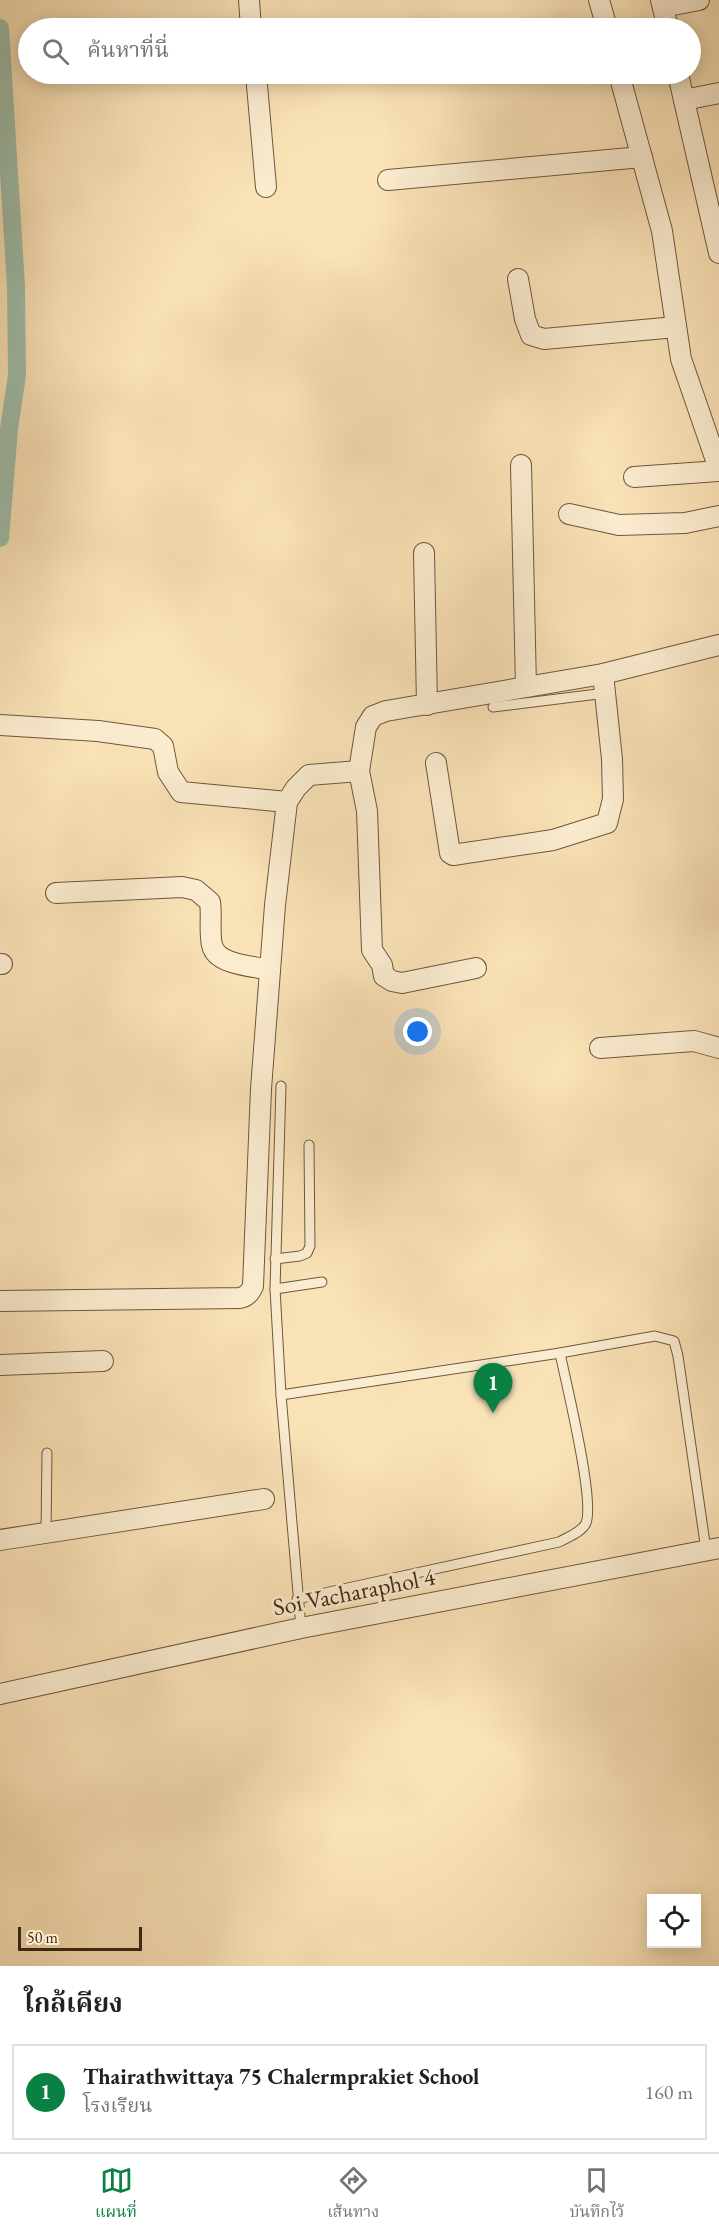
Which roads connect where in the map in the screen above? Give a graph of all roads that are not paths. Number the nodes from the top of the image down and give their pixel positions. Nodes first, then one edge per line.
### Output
1 (249, 0) edge
2 (599, 0) edge
3 (699, 0) edge
4 (662, 4) edge
5 (250, 18) edge
6 (604, 18) edge
7 (257, 84) edge
8 (622, 84) edge
9 (680, 84) edge
10 (719, 93) edge
11 (684, 100) junction
12 (642, 157) junction
13 (388, 180) dead end
14 (712, 185) edge
15 (267, 187) dead end
16 (719, 253) edge
17 (518, 279) dead end
18 (676, 327) junction
19 (521, 465) dead end
20 (719, 470) edge
21 (634, 477) dead end
22 (569, 514) dead end
23 (719, 516) edge
24 (424, 553) dead end
25 (719, 645) edge
26 (604, 683) junction
27 (526, 687) junction
28 (427, 705) junction
29 (493, 707) dead end
30 (0, 725) edge
31 (436, 763) dead end
32 (359, 771) junction
33 (287, 802) junction
34 (56, 893) dead end
35 (476, 968) dead end
36 (270, 970) junction
37 (600, 1048) dead end
38 (719, 1048) edge
39 (281, 1086) dead end
40 (309, 1145) dead end
41 (275, 1259) junction
42 (322, 1282) dead end
43 (275, 1289) junction
44 (0, 1302) edge
45 (560, 1353) junction
46 (103, 1361) dead end
47 (0, 1365) edge
48 (281, 1395) junction
49 (47, 1453) dead end
50 (264, 1499) dead end
51 (46, 1533) junction
52 (0, 1540) edge
53 (712, 1549) edge
54 (297, 1599) junction
55 (301, 1628) junction
56 (0, 1694) edge

1 - 5 street
2 - 6 street
3 - 4 street
7 - 15 street
8 - 12 street
9 - 11 street
10 - 11 street
11 - 14 street
12 - 13 street
12 - 18 street
14 - 16 street
17 - 18 street
18 - 20 street
19 - 27 street
20 - 21 street
22 - 23 street
24 - 28 street
25 - 26 street
26 - 27 street
26 - 29 lane
26 - 31 street
27 - 28 street
28 - 32 street
30 - 33 street
32 - 33 street
32 - 35 street
33 - 36 street
34 - 36 street
36 - 44 street
37 - 38 street
39 - 41 lane
40 - 41 lane
41 - 43 lane
42 - 43 lane
43 - 48 lane
45 - 48 lane
45 - 53 lane
45 - 54 lane
46 - 47 street
48 - 54 lane
49 - 51 lane
50 - 51 street
51 - 52 street
53 - 55 street, Soi Vacharaphol 4
54 - 55 lane
55 - 56 street, Soi Vacharaphol 4

